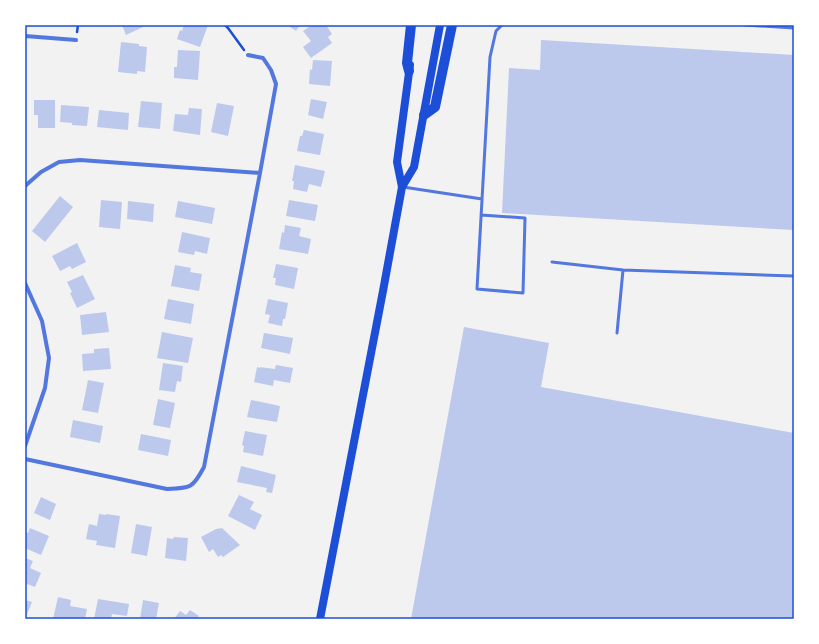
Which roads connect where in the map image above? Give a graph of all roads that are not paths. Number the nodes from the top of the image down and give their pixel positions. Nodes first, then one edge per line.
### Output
1 (412, 25) edge
2 (416, 25) edge
3 (440, 25) edge
4 (452, 25) edge
5 (502, 25) edge
6 (746, 25) edge
7 (794, 28) edge
8 (25, 36) edge
9 (76, 40) dead end
10 (248, 56) road end
11 (409, 71) junction
12 (424, 115) junction
13 (260, 173) junction
14 (25, 186) edge
15 (402, 187) junction
16 (482, 199) junction
17 (481, 215) junction
18 (552, 262) dead end
19 (623, 270) junction
20 (794, 276) edge
21 (25, 283) edge
22 (617, 334) dead end
23 (25, 446) edge
24 (25, 459) edge
25 (320, 619) edge

1 - 11 main road
2 - 11 main road
3 - 12 main road
4 - 12 main road
5 - 16 lane
6 - 7 lane
8 - 9 street
10 - 13 street
11 - 15 main road
12 - 15 main road
13 - 14 street
13 - 24 street
15 - 16 lane
15 - 25 main road
16 - 17 lane
17 - 17 lane
18 - 19 lane
19 - 20 lane
19 - 22 lane
21 - 23 street

